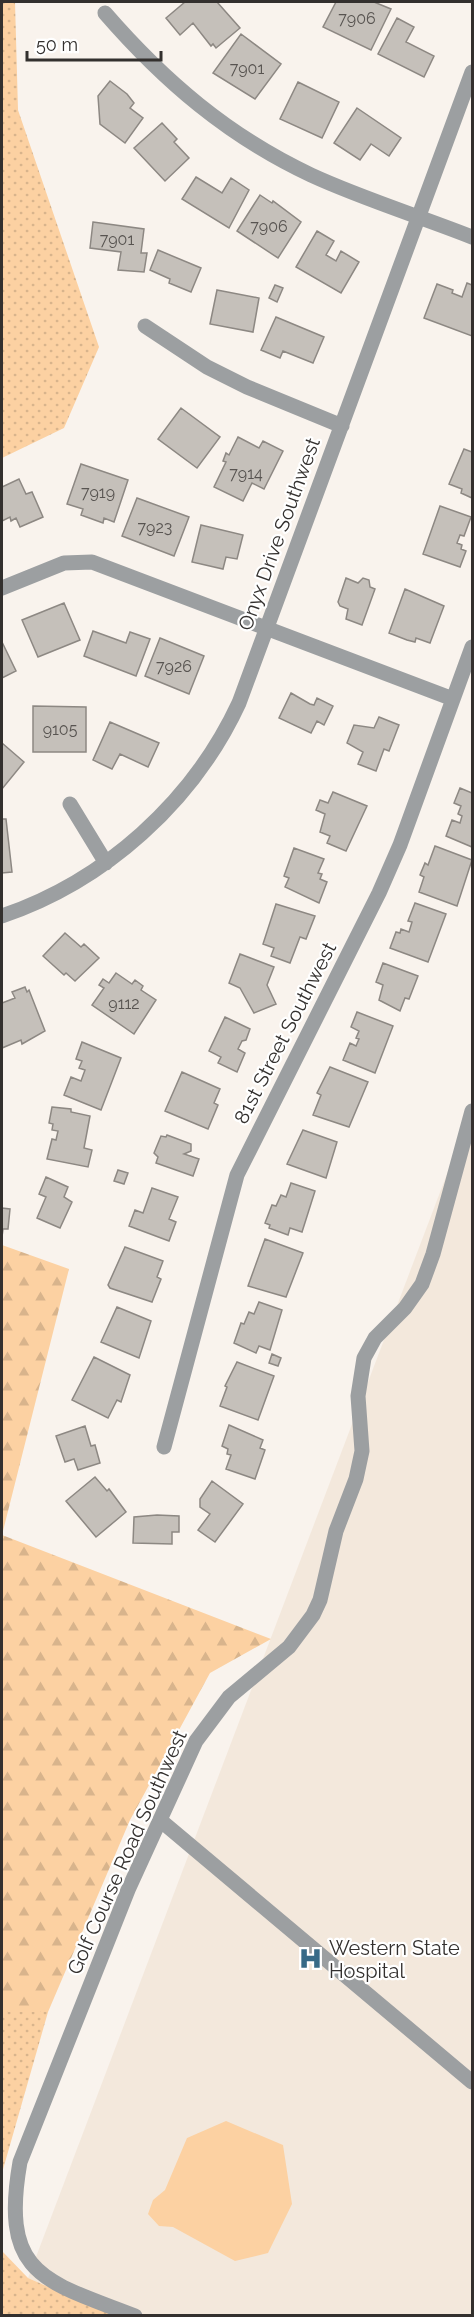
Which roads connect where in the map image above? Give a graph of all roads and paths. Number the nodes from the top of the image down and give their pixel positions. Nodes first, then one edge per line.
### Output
1 (105, 13) dead end
2 (472, 72) edge
3 (419, 216) junction
4 (472, 237) edge
5 (145, 326) dead end
6 (342, 426) junction
7 (2, 588) edge
8 (266, 628) junction
9 (472, 647) edge
10 (453, 699) junction
11 (70, 804) dead end
12 (106, 863) junction
13 (2, 916) edge
14 (472, 1111) edge
15 (164, 1447) dead end
16 (160, 1820) junction
17 (472, 2082) edge
18 (135, 2316) edge

1 - 3 street
2 - 3 street, Onyx Drive Southwest
3 - 4 street
3 - 6 street, Onyx Drive Southwest
5 - 6 street
6 - 8 street, Onyx Drive Southwest
7 - 8 street
8 - 10 street
8 - 12 street, Onyx Drive Southwest
9 - 10 street, 81st Street Southwest
10 - 15 street, 81st Street Southwest
11 - 12 street
12 - 13 street, Onyx Drive Southwest
14 - 16 street, Golf Course Road Southwest
16 - 17 street
16 - 18 street, Golf Course Road Southwest

